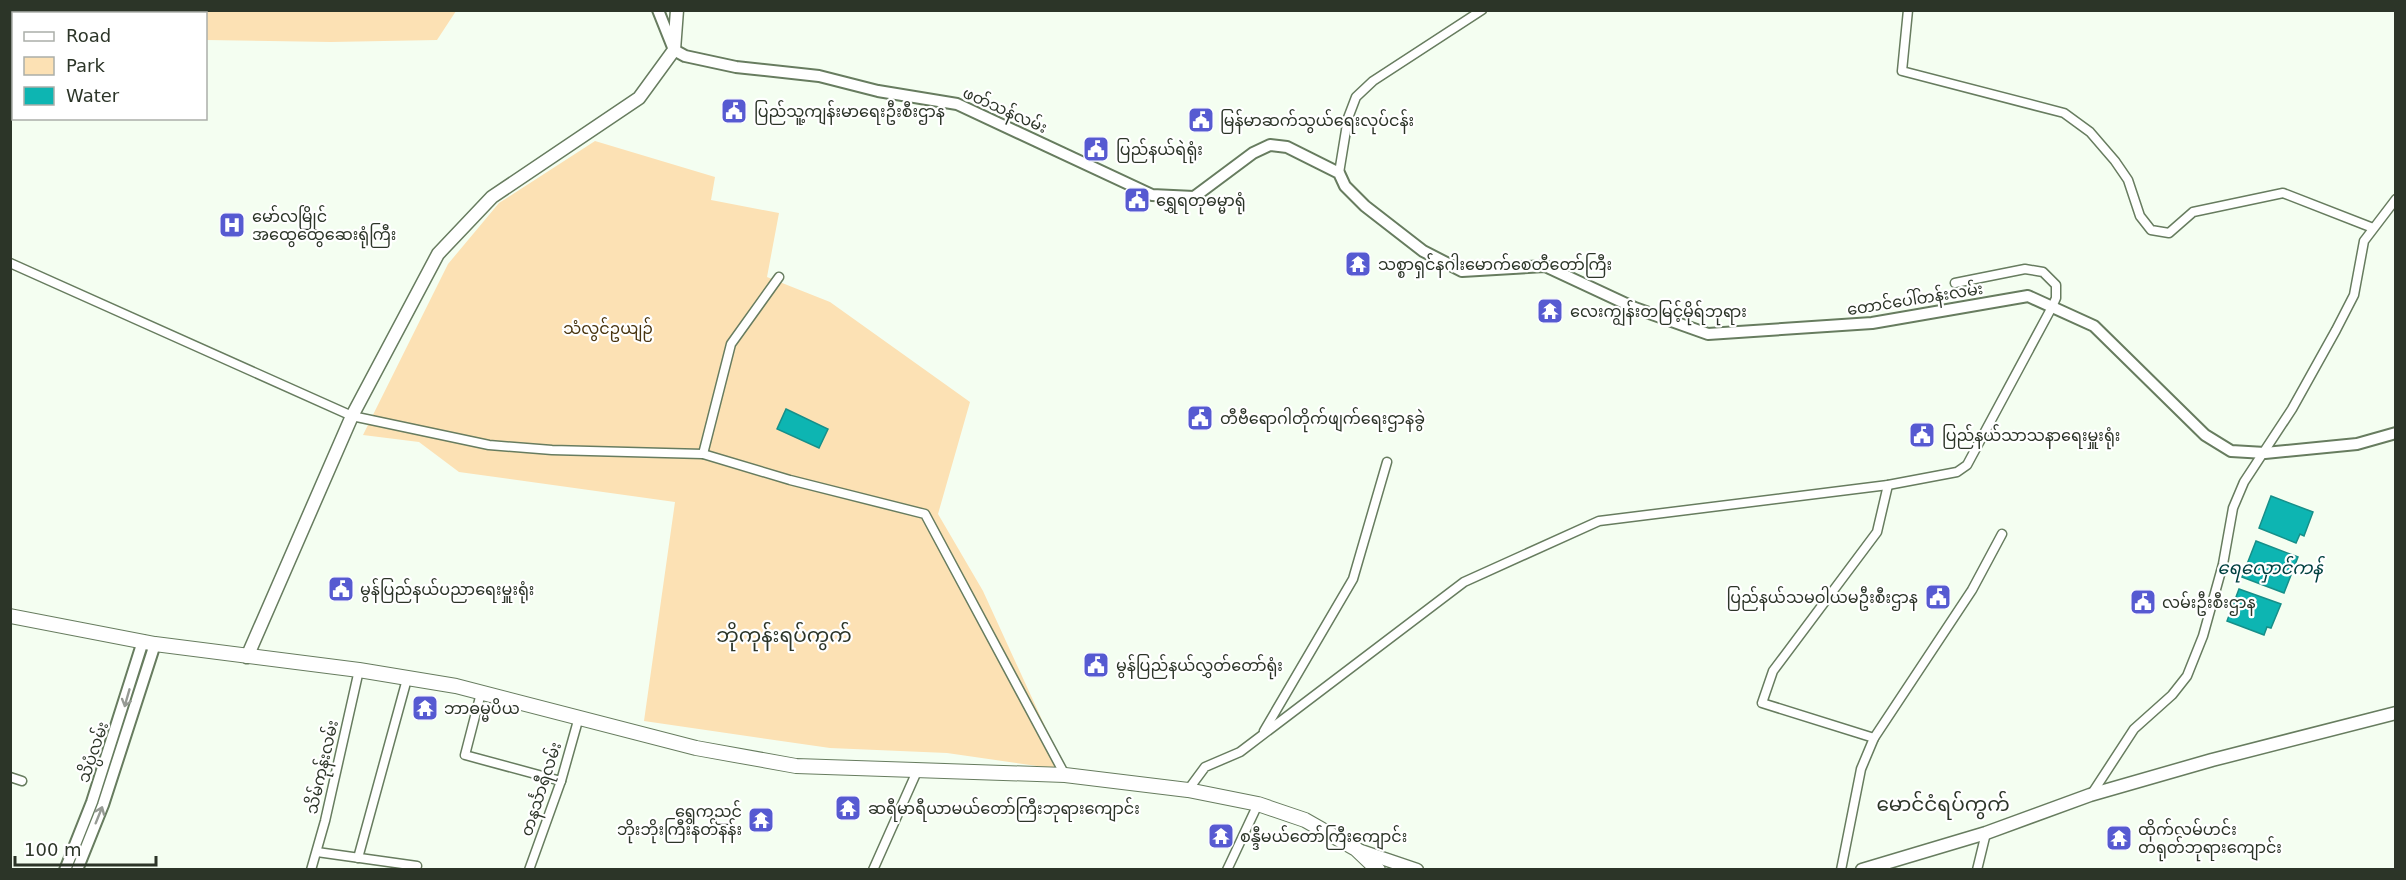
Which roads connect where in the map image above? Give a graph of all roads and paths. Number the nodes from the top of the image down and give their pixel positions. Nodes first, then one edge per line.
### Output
1 (658, 10) edge
2 (677, 10) edge
3 (1482, 10) edge
4 (1908, 10) edge
5 (674, 50) junction
6 (1339, 173) junction
7 (2396, 199) edge
8 (2373, 228) junction
9 (10, 263) edge
10 (779, 278) dead end
11 (1955, 283) dead end
12 (2052, 307) junction
13 (352, 416) junction
14 (2396, 433) edge
15 (2265, 453) junction
16 (703, 454) junction
17 (1387, 462) dead end
18 (1888, 485) junction
19 (2002, 534) dead end
20 (10, 616) edge
21 (149, 643) junction
22 (247, 657) junction
23 (360, 670) junction
24 (407, 679) junction
25 (481, 693) junction
26 (2396, 713) edge
27 (579, 717) junction
28 (1262, 734) junction
29 (1874, 738) junction
30 (918, 769) junction
31 (1065, 775) junction
32 (10, 777) edge
33 (22, 781) dead end
34 (561, 781) junction
35 (1188, 790) junction
36 (2090, 795) junction
37 (1258, 804) junction
38 (1986, 833) junction
39 (1356, 849) junction
40 (316, 852) junction
41 (358, 858) junction
42 (417, 866) dead end
43 (65, 870) edge
44 (77, 870) edge
45 (311, 870) edge
46 (529, 870) edge
47 (873, 870) edge
48 (1227, 870) edge
49 (1378, 870) edge
50 (1417, 870) edge
51 (1841, 870) edge
52 (1862, 870) edge
53 (1977, 870) edge

1 - 5 street
2 - 5 main road
3 - 6 street
4 - 8 street
5 - 6 street, ဖတ်သန်လမ်း
5 - 13 main road
6 - 12 street, တောင်ပေါ်တန်းလမ်း
7 - 8 street
8 - 15 street
9 - 13 street
10 - 16 street
11 - 12 street
12 - 15 street, တောင်ပေါ်တန်းလမ်း
12 - 18 street
13 - 16 street
13 - 22 main road
14 - 15 street, တောင်ပေါ်တန်းလမ်း
15 - 36 street
16 - 31 street
17 - 28 street
18 - 28 street
18 - 29 street
19 - 29 street
20 - 21 main road
21 - 22 main road
21 -> 43 street, သိပ္ပံလမ်း
44 -> 21 street, သိပ္ပံလမ်း
22 - 23 main road
23 - 24 main road
23 - 40 street, သိမ်ကုန်းလမ်း
24 - 25 main road
24 - 41 street
25 - 27 main road
25 - 34 street
26 - 36 main road
27 - 30 main road
27 - 34 street, တနင်္သာရီလမ်း
28 - 35 street
29 - 51 street
30 - 31 main road
30 - 47 street
31 - 35 main road
32 - 33 street
34 - 46 street, တနင်္သာရီလမ်း
35 - 37 main road
36 - 38 main road
37 - 39 main road
37 - 48 street
38 - 52 main road
38 - 53 street
39 - 49 main road
39 - 50 main road
40 - 41 street
40 - 45 street, သိမ်ကုန်းလမ်း
41 - 42 street

